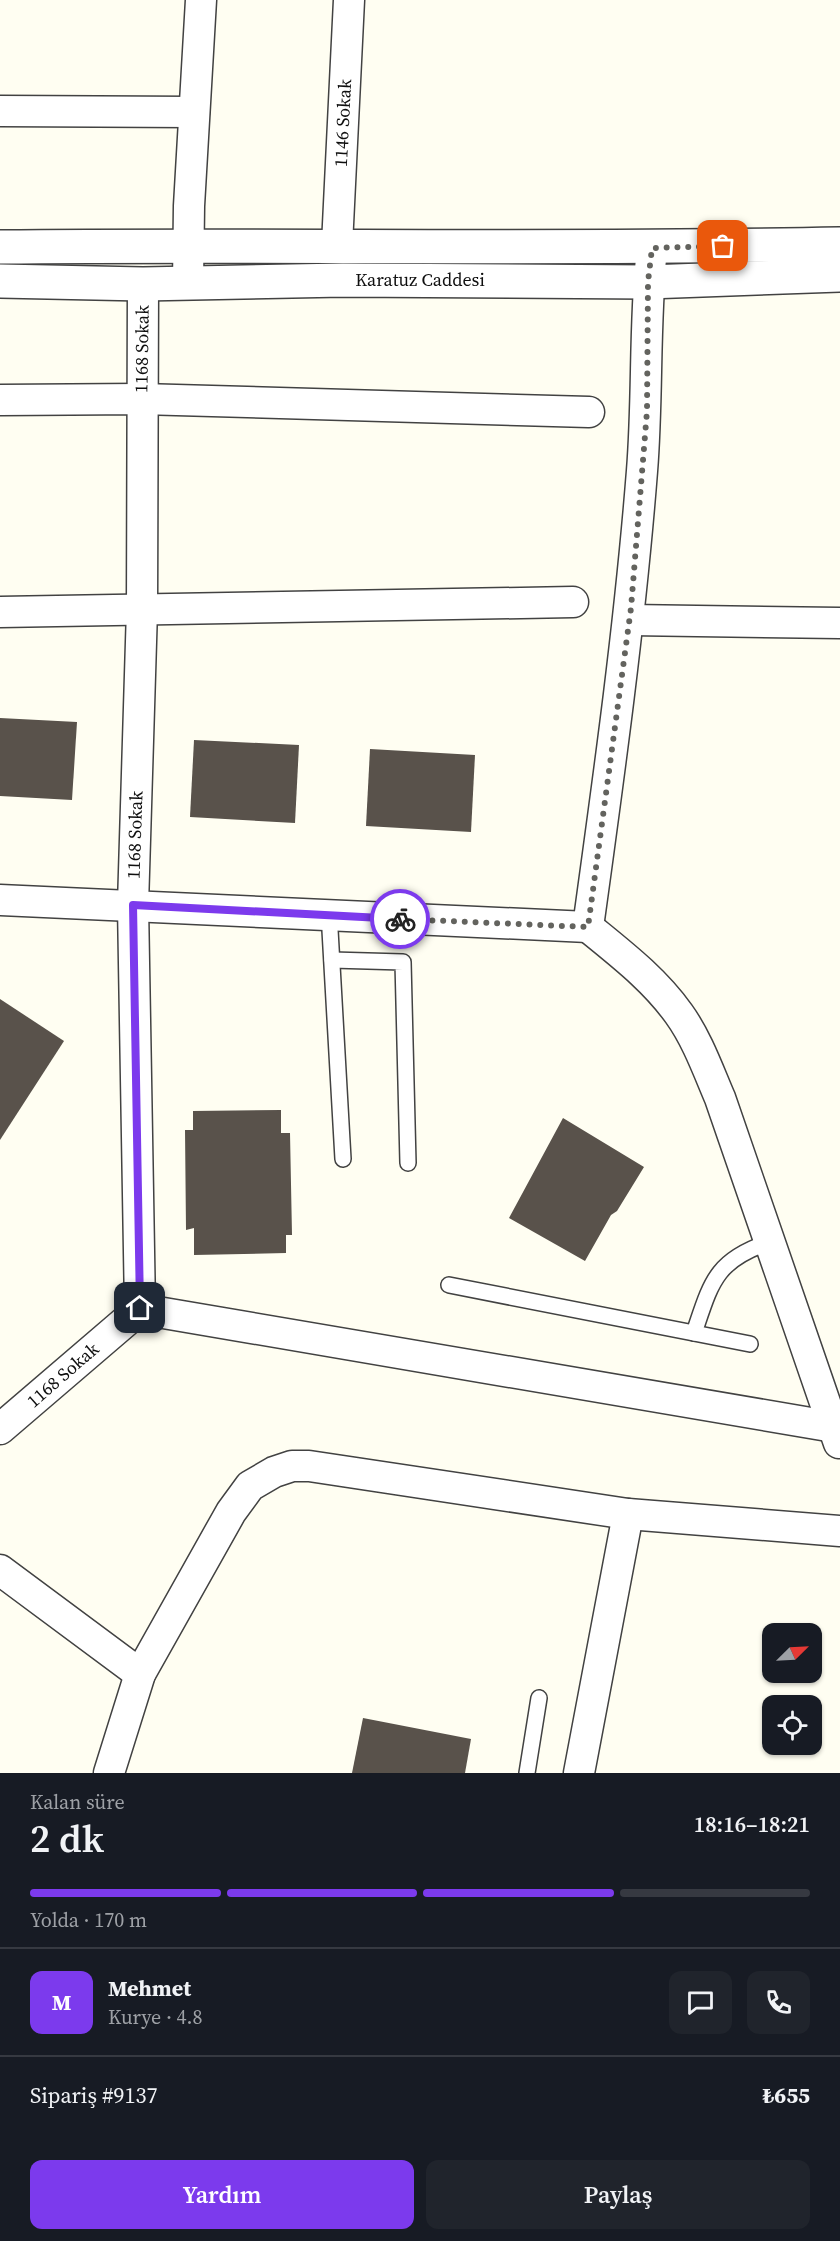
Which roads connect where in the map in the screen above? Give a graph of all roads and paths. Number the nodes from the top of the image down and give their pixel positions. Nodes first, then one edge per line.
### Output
1 (201, 0) edge
2 (349, 0) edge
3 (0, 111) edge
4 (194, 111) junction
5 (840, 244) edge
6 (188, 245) junction
7 (337, 245) junction
8 (0, 247) edge
9 (652, 248) junction
10 (840, 275) edge
11 (0, 281) edge
12 (648, 282) junction
13 (188, 283) junction
14 (143, 284) junction
15 (141, 399) junction
16 (0, 400) edge
17 (588, 412) dead end
18 (573, 602) dead end
19 (142, 609) junction
20 (0, 612) edge
21 (630, 620) junction
22 (840, 623) edge
23 (0, 900) edge
24 (133, 905) junction
25 (333, 915) junction
26 (588, 927) junction
27 (332, 960) junction
28 (344, 1159) dead end
29 (408, 1163) dead end
30 (770, 1242) junction
31 (449, 1285) dead end
32 (140, 1308) junction
33 (694, 1333) junction
34 (750, 1344) dead end
35 (0, 1429) edge
36 (837, 1436) edge
37 (628, 1514) junction
38 (840, 1531) edge
39 (0, 1570) edge
40 (140, 1674) junction
41 (540, 1698) dead end
42 (109, 1773) edge
43 (526, 1773) edge
44 (579, 1773) edge

1 - 4 street
2 - 7 street, 1146 Sokak
3 - 4 street
4 - 6 street
5 - 9 street, Karatuz Caddesi
6 - 7 street, Karatuz Caddesi
6 - 8 street, Karatuz Caddesi
6 - 13 street
7 - 9 street, Karatuz Caddesi
9 - 12 street
10 - 12 street, Karatuz Caddesi
11 - 14 street, Karatuz Caddesi
12 - 13 street, Karatuz Caddesi
12 - 21 street
13 - 14 street, Karatuz Caddesi
14 - 15 street, 1168 Sokak
15 - 16 street
15 - 17 street
15 - 19 street, 1168 Sokak
18 - 19 street
19 - 20 street
19 - 24 street, 1168 Sokak
21 - 22 street
21 - 26 street
23 - 24 street
24 - 25 street
24 - 32 street, 1168 Sokak
25 - 26 street
25 - 27 lane
26 - 30 street
27 - 28 lane
27 - 29 lane
30 - 33 lane
30 - 36 street
31 - 33 lane
32 - 35 street, 1168 Sokak
32 - 36 street
33 - 34 lane
37 - 38 street
37 - 40 street
37 - 44 street
39 - 40 street
40 - 42 street
41 - 43 lane

